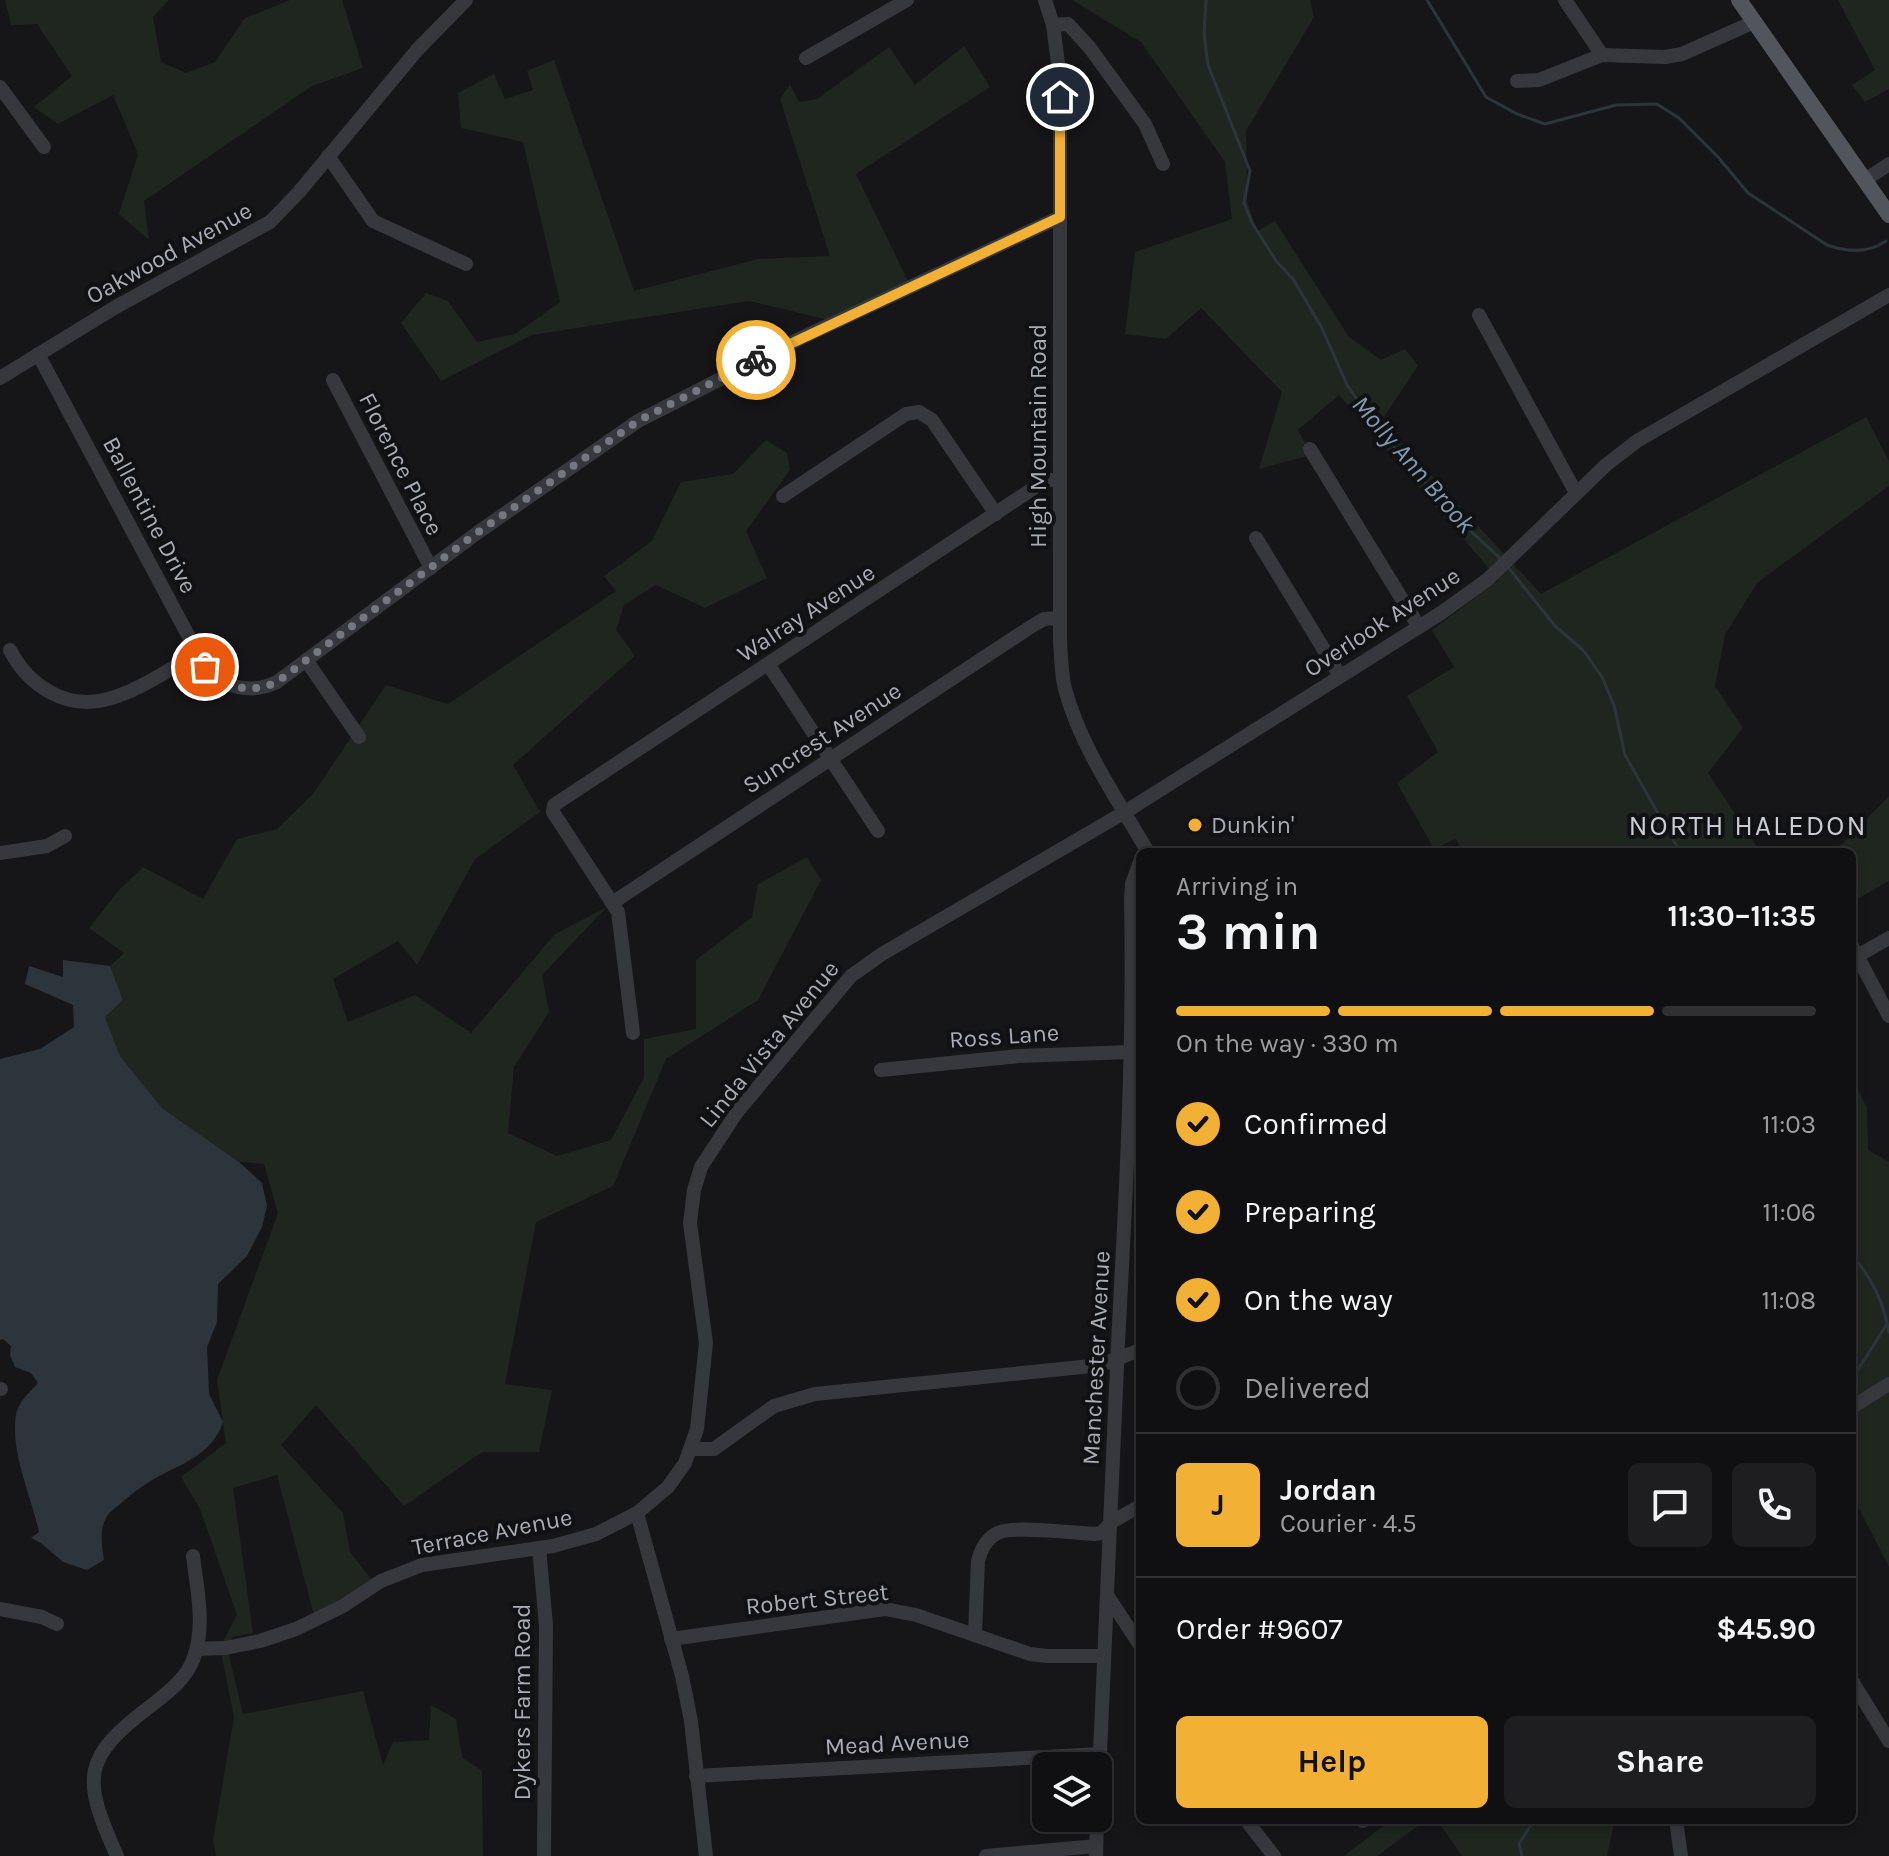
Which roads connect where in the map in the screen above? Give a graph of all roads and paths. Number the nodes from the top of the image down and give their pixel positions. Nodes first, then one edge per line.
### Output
1 (466, 0) edge
2 (907, 0) edge
3 (1045, 0) edge
4 (1565, 0) edge
5 (1739, 0) edge
6 (1754, 22) junction
7 (1053, 25) junction
8 (1602, 55) junction
9 (806, 58) dead end
10 (1517, 81) dead end
11 (0, 87) edge
12 (44, 147) dead end
13 (328, 156) junction
14 (1163, 164) dead end
15 (1889, 164) edge
16 (1865, 180) junction
17 (1889, 215) edge
18 (1060, 217) junction
19 (466, 264) dead end
20 (1889, 295) edge
21 (1479, 315) dead end
22 (38, 354) junction
23 (0, 378) edge
24 (333, 380) dead end
25 (1310, 449) dead end
26 (1060, 480) junction
27 (1576, 493) junction
28 (783, 496) dead end
29 (996, 514) junction
30 (1256, 538) dead end
31 (431, 568) junction
32 (1060, 618) junction
33 (1419, 627) junction
34 (10, 650) dead end
35 (197, 654) junction
36 (306, 660) junction
37 (768, 664) junction
38 (1340, 676) junction
39 (359, 737) dead end
40 (830, 758) junction
41 (1125, 812) junction
42 (878, 831) dead end
43 (65, 836) dead end
44 (1143, 848) edge
45 (0, 853) edge
46 (1136, 875) edge
47 (612, 903) junction
48 (1136, 907) edge
49 (1132, 919) junction
50 (1889, 938) edge
51 (1856, 953) edge
52 (1856, 958) edge
53 (1889, 1016) edge
54 (633, 1033) dead end
55 (1131, 1052) junction
56 (881, 1070) dead end
57 (1136, 1352) edge
58 (1117, 1360) junction
59 (1889, 1384) edge
60 (1856, 1405) edge
61 (691, 1449) junction
62 (1136, 1508) edge
63 (637, 1513) junction
64 (1109, 1525) junction
65 (539, 1548) junction
66 (193, 1556) dead end
67 (1106, 1594) junction
68 (0, 1609) edge
69 (57, 1624) dead end
70 (975, 1635) junction
71 (671, 1639) junction
72 (1136, 1639) edge
73 (197, 1649) junction
74 (1104, 1656) junction
75 (1856, 1687) edge
76 (1889, 1741) edge
77 (1100, 1752) edge
78 (1032, 1758) edge
79 (696, 1776) junction
80 (1249, 1824) edge
81 (1677, 1824) edge
82 (1096, 1851) edge
83 (117, 1856) edge
84 (544, 1856) edge
85 (706, 1856) edge
86 (986, 1856) edge
87 (1274, 1856) edge
88 (1681, 1856) edge

1 - 13 street, Oakwood Avenue
2 - 9 street
3 - 7 street, High Mountain Road
4 - 8 street
5 - 6 main road
6 - 8 street
6 - 16 main road
7 - 14 street
7 - 18 street, High Mountain Road
8 - 10 street
11 - 12 street
13 - 19 street
13 - 22 street, Oakwood Avenue
15 - 16 street
16 - 17 main road
18 - 26 street, High Mountain Road
18 - 31 street, Ballentine Drive
20 - 27 street, Overlook Avenue
21 - 27 street
22 - 23 street, Oakwood Avenue
22 - 35 street, Ballentine Drive
24 - 31 street, Florence Place
25 - 33 street
26 - 29 street, Walray Avenue
26 - 32 street, High Mountain Road
27 - 33 street, Overlook Avenue
28 - 29 street
29 - 37 street, Walray Avenue
30 - 38 street
31 - 36 street, Ballentine Drive
32 - 40 street, Suncrest Avenue
32 - 41 street, High Mountain Road
33 - 38 street, Overlook Avenue
34 - 35 street
35 - 36 street, Ballentine Drive
36 - 39 street
37 - 40 street
37 - 47 street, Walray Avenue
38 - 41 street, Overlook Avenue
40 - 42 street
40 - 47 street, Suncrest Avenue
41 - 44 street, High Mountain Road
41 - 61 street, Linda Vista Avenue
43 - 45 street
46 - 49 street, Manchester Avenue
47 - 54 street
48 - 49 street, Manchester Avenue
49 - 55 street, Manchester Avenue
50 - 51 street
52 - 53 street
55 - 56 street, Ross Lane
55 - 58 street, Manchester Avenue
57 - 58 street
58 - 61 street
58 - 64 street, Manchester Avenue
59 - 60 street
61 - 63 street, Terrace Avenue
62 - 64 street
63 - 65 street, Terrace Avenue
63 - 71 street
64 - 67 street, Manchester Avenue
64 - 70 street
65 - 73 street, Terrace Avenue
65 - 84 street, Dykers Farm Road
66 - 73 street
67 - 72 street
67 - 74 street, Manchester Avenue
68 - 69 street
70 - 71 street, Robert Street
70 - 74 street, Robert Street
71 - 79 street
73 - 83 street
74 - 77 street, Manchester Avenue
75 - 76 street
78 - 79 street, Mead Avenue
79 - 85 street
80 - 87 street
81 - 88 street
82 - 86 street

